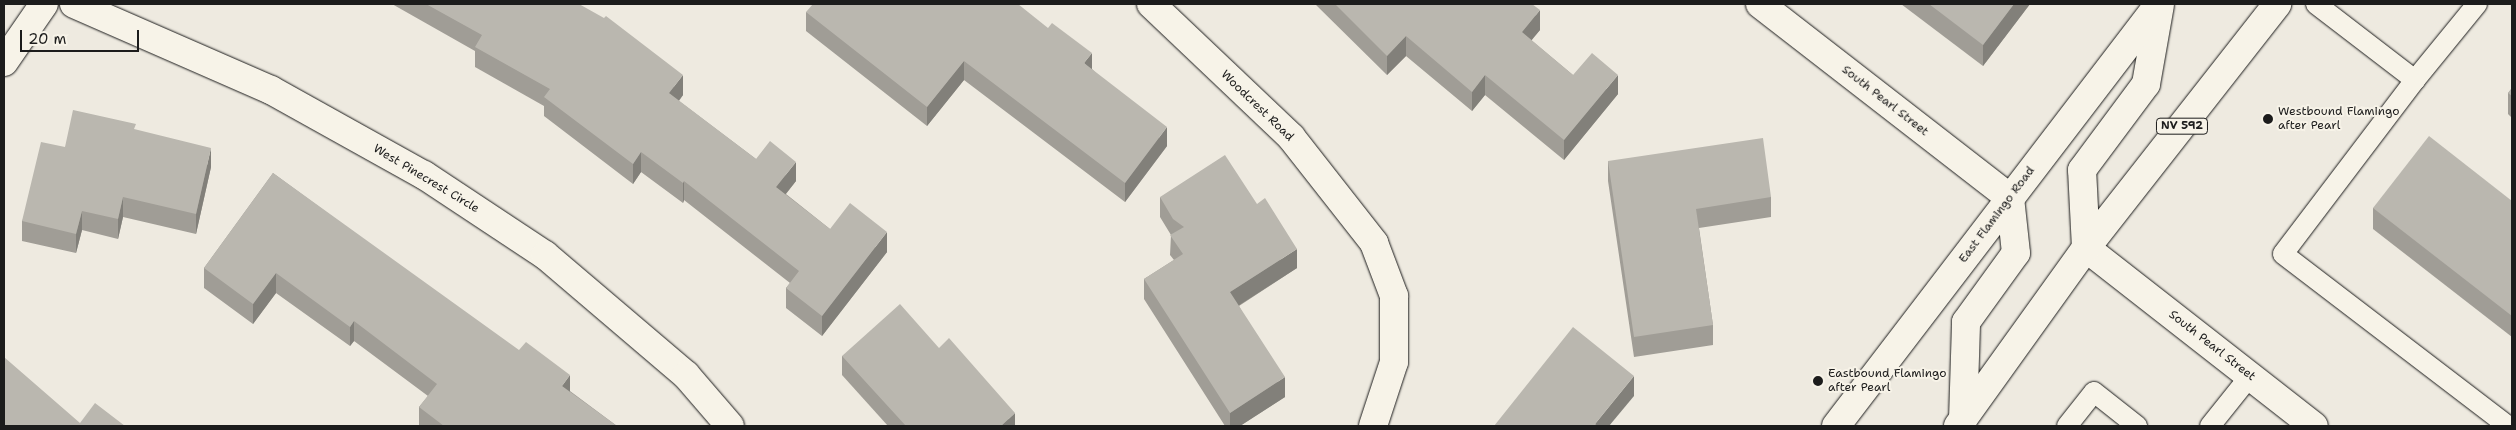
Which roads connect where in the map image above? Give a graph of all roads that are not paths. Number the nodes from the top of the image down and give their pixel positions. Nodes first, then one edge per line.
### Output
1 (44, 4) edge
2 (74, 4) edge
3 (1151, 4) edge
4 (1760, 4) edge
5 (2160, 4) edge
6 (2278, 4) edge
7 (2316, 4) edge
8 (2478, 4) edge
9 (4, 62) edge
10 (2415, 80) junction
11 (2010, 198) junction
12 (2086, 248) junction
13 (2250, 376) junction
14 (1961, 423) edge
15 (730, 426) edge
16 (1373, 426) edge
17 (1836, 426) edge
18 (2067, 426) edge
19 (2137, 426) edge
20 (2210, 426) edge
21 (2314, 426) edge
22 (2508, 426) edge

1 - 9 street
2 - 15 street, West Pinecrest Circle
3 - 16 street, Woodcrest Road
4 - 11 street, South Pearl Street
5 - 11 street, East Flamingo Road
5 - 12 street
6 - 12 street, NV 592
7 - 10 lane
8 - 10 lane
10 - 22 lane
11 - 14 street
11 - 17 street, East Flamingo Road
12 - 13 street, South Pearl Street
12 - 14 street, NV 592
13 - 20 lane
13 - 21 street, South Pearl Street
18 - 19 lane

